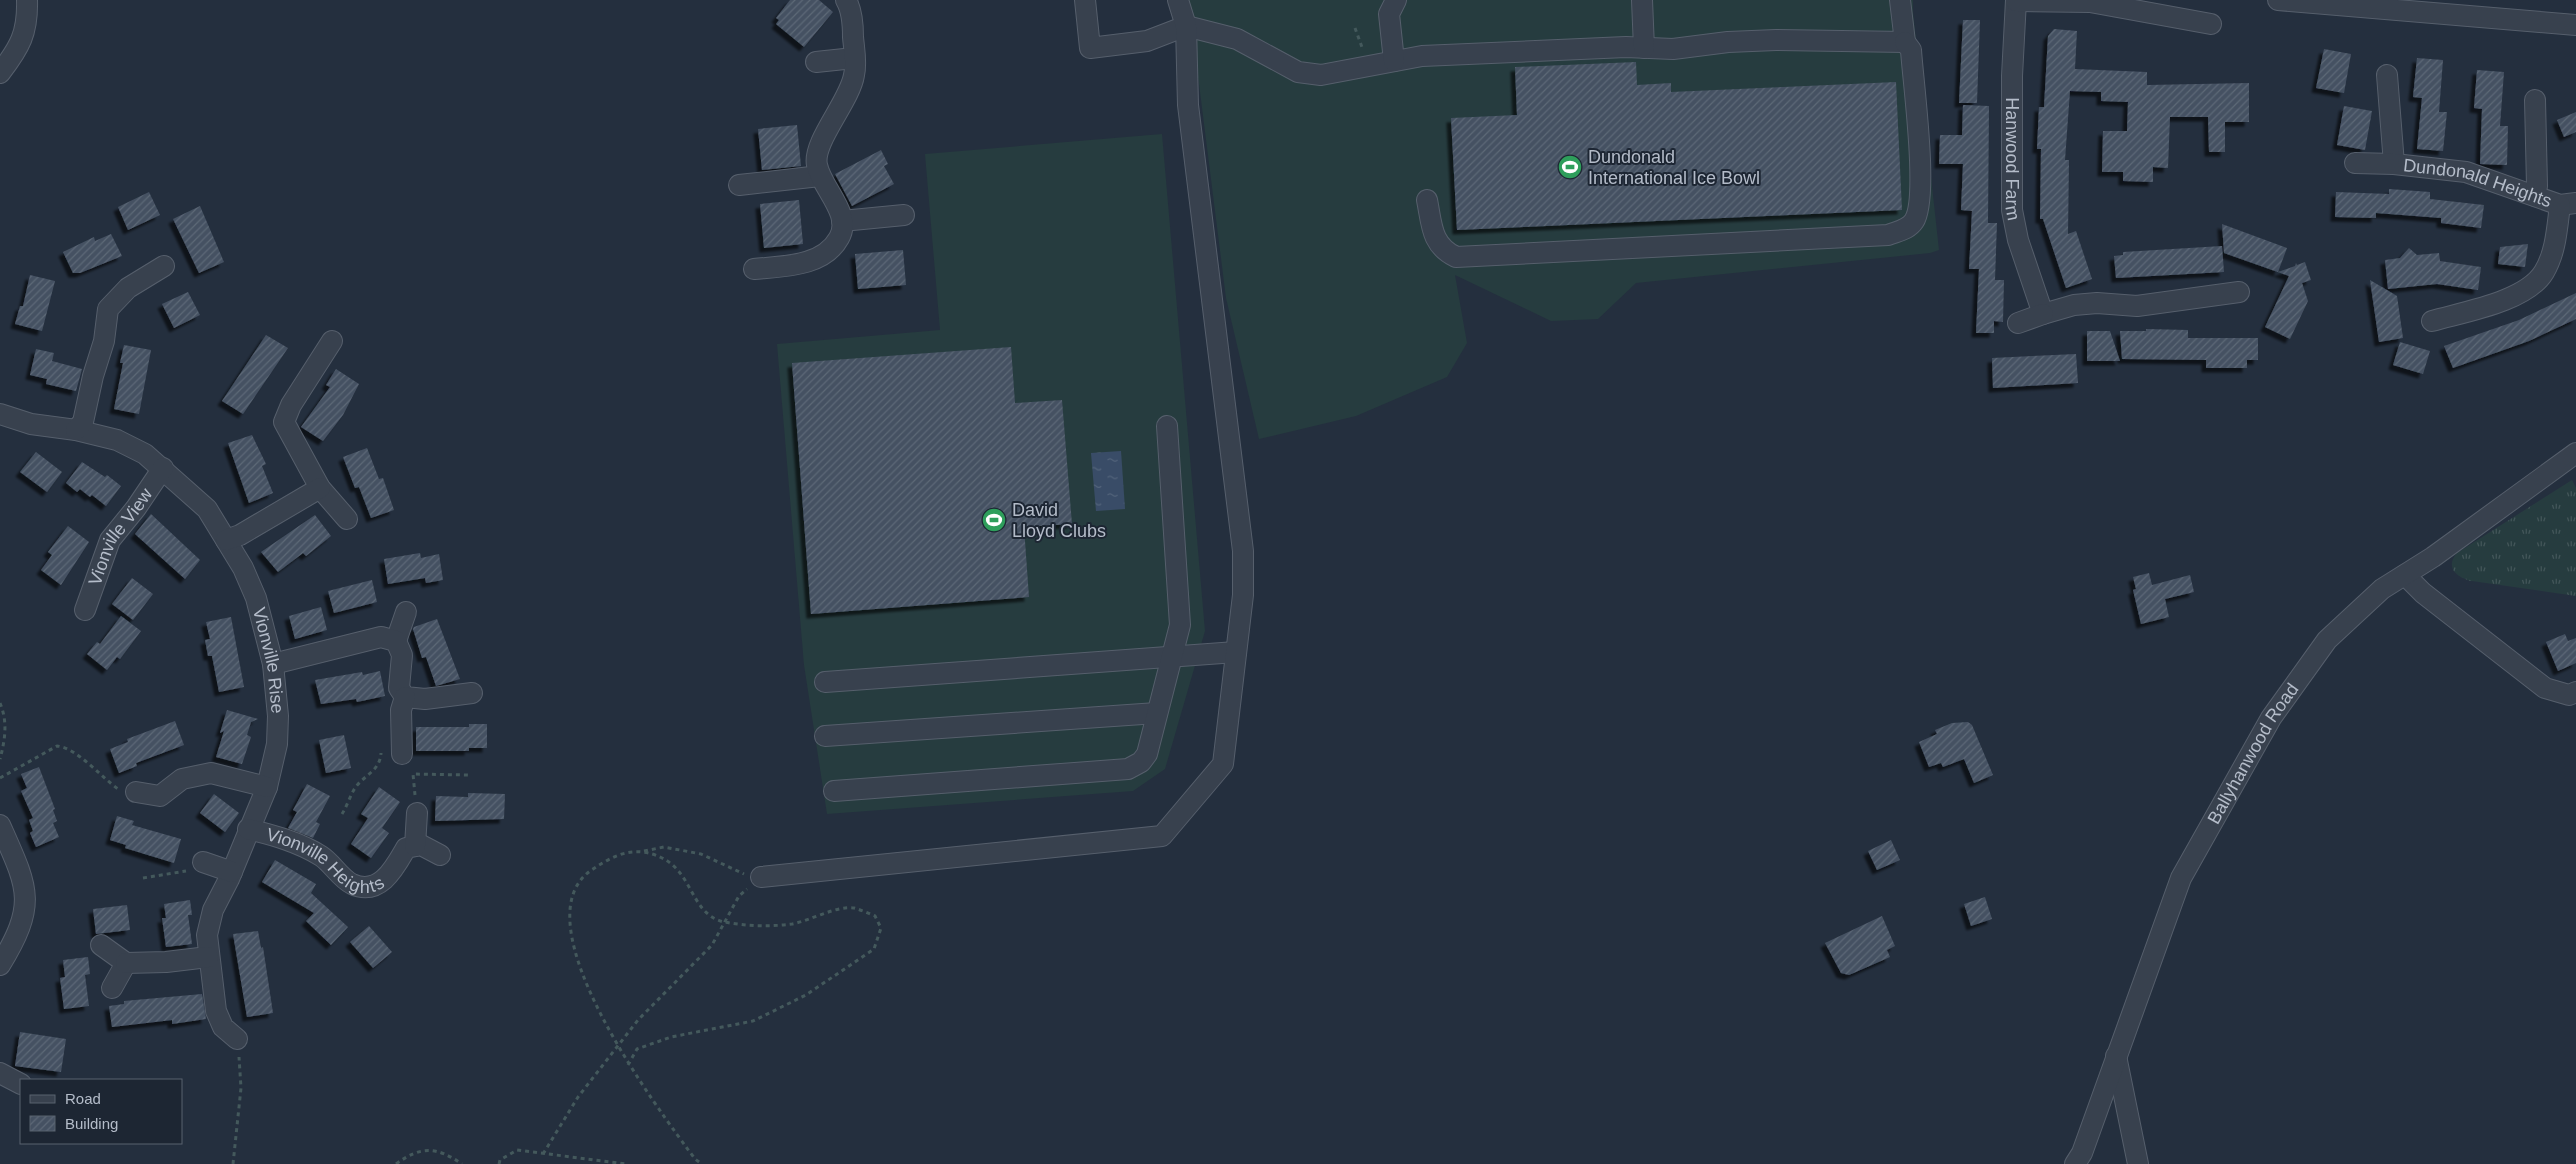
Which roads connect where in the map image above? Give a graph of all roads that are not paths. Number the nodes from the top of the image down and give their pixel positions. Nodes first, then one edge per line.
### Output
1 (27, 0) edge
2 (846, 0) edge
3 (1085, 0) edge
4 (1178, 0) edge
5 (1396, 0) edge
6 (1642, 0) edge
7 (1900, 0) edge
8 (2281, 0) edge
9 (2016, 1) edge
10 (2337, 2) edge
11 (2211, 24) dead end
12 (2576, 25) edge
13 (1186, 26) junction
14 (1905, 42) junction
15 (1644, 48) junction
16 (854, 58) junction
17 (1394, 61) junction
18 (816, 62) dead end
19 (0, 73) edge
20 (2387, 75) dead end
21 (2535, 100) dead end
22 (2355, 164) dead end
23 (2394, 164) junction
24 (820, 176) junction
25 (740, 185) dead end
26 (2535, 196) junction
27 (1427, 200) dead end
28 (2568, 204) edge
29 (904, 215) dead end
30 (842, 221) junction
31 (164, 266) dead end
32 (754, 269) dead end
33 (2239, 292) dead end
34 (2043, 314) junction
35 (2432, 321) dead end
36 (2018, 323) dead end
37 (332, 341) dead end
38 (0, 414) edge
39 (1167, 426) dead end
40 (76, 430) junction
41 (2576, 453) edge
42 (163, 468) junction
43 (320, 488) junction
44 (347, 520) dead end
45 (226, 540) junction
46 (2405, 575) junction
47 (86, 610) dead end
48 (406, 612) dead end
49 (396, 641) junction
50 (1236, 652) junction
51 (1170, 656) junction
52 (273, 664) junction
53 (825, 682) dead end
54 (2576, 692) edge
55 (472, 693) dead end
56 (405, 697) junction
57 (1157, 713) junction
58 (825, 736) dead end
59 (402, 754) dead end
60 (267, 786) junction
61 (834, 791) dead end
62 (136, 792) road end
63 (417, 813) road end
64 (0, 825) edge
65 (248, 830) junction
66 (416, 846) junction
67 (440, 855) dead end
68 (204, 862) road end
69 (232, 872) junction
70 (761, 877) road end
71 (101, 945) dead end
72 (208, 958) junction
73 (126, 963) junction
74 (0, 965) edge
75 (112, 988) dead end
76 (237, 1039) road end
77 (2116, 1056) junction
78 (0, 1073) edge
79 (20, 1083) edge
80 (2074, 1164) edge
81 (2138, 1164) edge

1 - 19 street
2 - 16 street
3 - 13 street
4 - 13 street
5 - 17 street
6 - 15 street
7 - 14 street
8 - 10 street
9 - 11 street
9 - 34 street, Hanwood Farm
10 - 12 street
13 - 17 street
13 - 50 street
14 - 15 street
14 - 27 street
15 - 17 street
16 - 18 street
16 - 24 street
20 - 23 street, Dundonald Heights
21 - 26 street
22 - 23 street, Dundonald Heights
23 - 26 street, Dundonald Heights
24 - 25 street
24 - 30 street
26 - 28 street, Dundonald Heights
28 - 35 street, Dundonald Heights
29 - 30 street
30 - 32 street
31 - 40 street
33 - 34 street
34 - 36 street
37 - 43 street
38 - 40 street, Vionville Rise
39 - 51 street
40 - 42 street, Vionville Rise
41 - 46 street, Ballyhanwood Road
42 - 45 street, Vionville Rise
42 - 47 street, Vionville View
43 - 44 street
43 - 45 street
45 - 52 street, Vionville Rise
46 - 54 street
46 - 77 street, Ballyhanwood Road
48 - 49 street
49 - 52 street
49 - 56 street
50 - 51 street
50 - 70 street
51 - 53 street
51 - 57 street
52 - 60 street, Vionville Rise
55 - 56 street
56 - 59 street
57 - 58 street
57 - 61 street
60 - 62 street
60 - 65 street, Vionville Rise
63 - 66 street
64 - 74 street
65 - 66 street, Vionville Heights
65 - 69 street, Vionville Rise
66 - 67 street
68 - 69 street
69 - 72 street, Vionville Rise
71 - 73 street
72 - 73 street
72 - 76 street, Vionville Rise
73 - 75 street
77 - 80 street, Ballyhanwood Road
77 - 81 street
78 - 79 street

